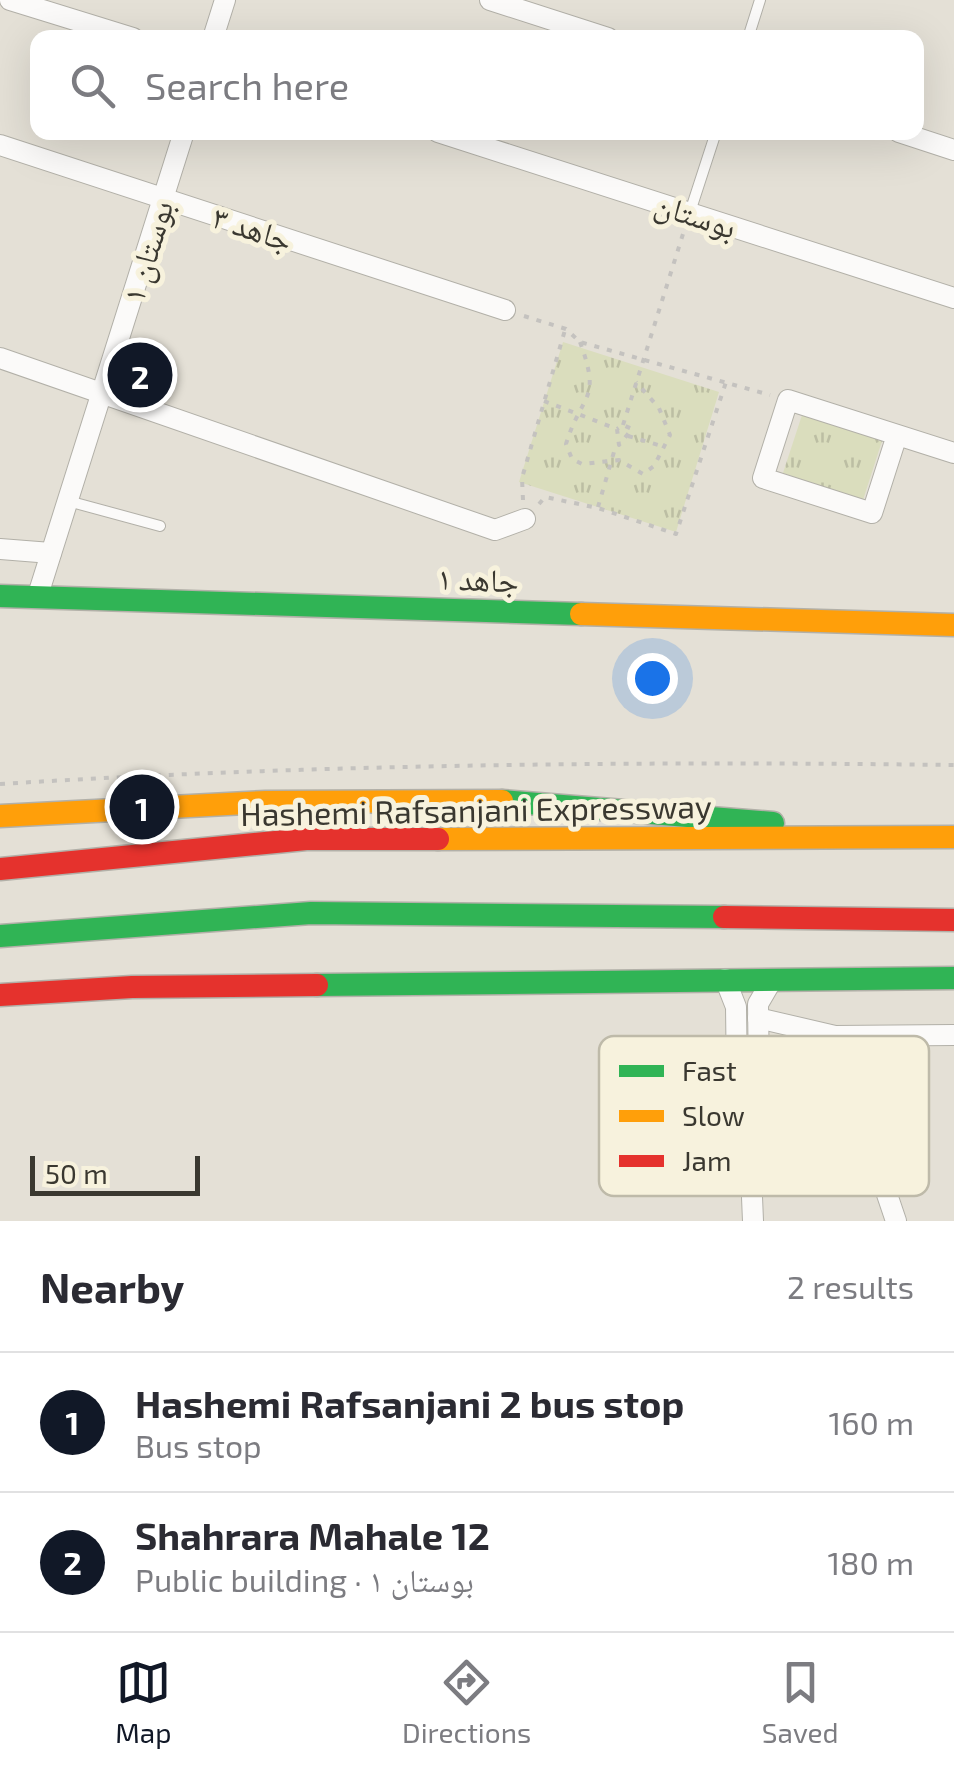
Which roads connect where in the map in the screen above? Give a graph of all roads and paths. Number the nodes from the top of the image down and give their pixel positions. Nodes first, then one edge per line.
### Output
1 (10, 0) edge
2 (225, 0) edge
3 (490, 0) edge
4 (760, 0) edge
5 (107, 30) edge
6 (216, 30) edge
7 (583, 30) edge
8 (751, 30) edge
9 (181, 140) edge
10 (463, 140) edge
11 (713, 140) edge
12 (923, 140) edge
13 (0, 146) edge
14 (954, 150) edge
15 (163, 198) junction
16 (690, 212) junction
17 (954, 298) edge
18 (505, 310) joint
19 (566, 330) junction
20 (580, 342) junction
21 (0, 358) edge
22 (643, 362) junction
23 (636, 382) junction
24 (726, 382) junction
25 (102, 391) junction
26 (788, 400) junction
27 (544, 401) junction
28 (580, 413) junction
29 (620, 427) junction
30 (896, 435) junction
31 (628, 436) junction
32 (616, 444) junction
33 (665, 446) junction
34 (954, 453) edge
35 (612, 460) junction
36 (68, 501) junction
37 (598, 508) junction
38 (525, 519) junction
39 (160, 526) dead end
40 (0, 549) edge
41 (51, 553) junction
42 (0, 596) edge
43 (38, 598) junction
44 (954, 625) edge
45 (954, 765) edge
46 (0, 784) edge
47 (0, 816) edge
48 (946, 837) edge
49 (0, 870) edge
50 (954, 920) edge
51 (0, 936) edge
52 (954, 978) edge
53 (726, 979) junction
54 (772, 980) junction
55 (0, 995) edge
56 (758, 1018) junction
57 (954, 1035) edge
58 (736, 1036) edge
59 (758, 1036) edge
60 (835, 1036) joint
61 (752, 1196) edge
62 (888, 1196) edge
63 (753, 1221) edge
64 (896, 1221) edge

1 - 5 street
2 - 6 street
3 - 7 street
4 - 8 lane
9 - 15 street, بوستان ۱
10 - 16 street, بوستان
11 - 16 lane
12 - 14 street
13 - 15 street, جاهد ۳
15 - 18 street, جاهد ۳
15 - 25 street, بوستان ۱
16 - 17 street, بوستان
16 - 22 path
18 - 19 path
19 - 20 path
19 - 27 path
20 - 22 path
20 - 28 path
21 - 25 street
22 - 23 path
22 - 24 path
23 - 29 path
23 - 33 path
24 - 26 path
24 - 37 path
25 - 36 street, بوستان ۱
25 - 38 street
26 - 30 street
26 - 30 street
27 - 28 path
27 - 38 path
28 - 29 path
28 - 35 path
29 - 31 path
29 - 32 path
30 - 34 street
31 - 32 path
31 - 33 path
32 - 35 path
33 - 35 path
35 - 37 path
36 - 39 lane
36 - 41 street, بوستان ۱
37 - 38 path
40 - 41 street
41 - 43 street, بوستان ۱
42 - 43 main road, جاهد ۱
43 - 44 main road, جاهد ۱
45 - 46 path
47 - 48 main road
48 - 49 main road, Hashemi Rafsanjani Expressway
50 - 51 main road
52 - 54 main road
53 - 54 main road
53 - 55 main road
53 - 58 street
54 - 56 street
56 - 59 street
56 - 60 street
57 - 60 street
61 - 63 street
62 - 64 street

